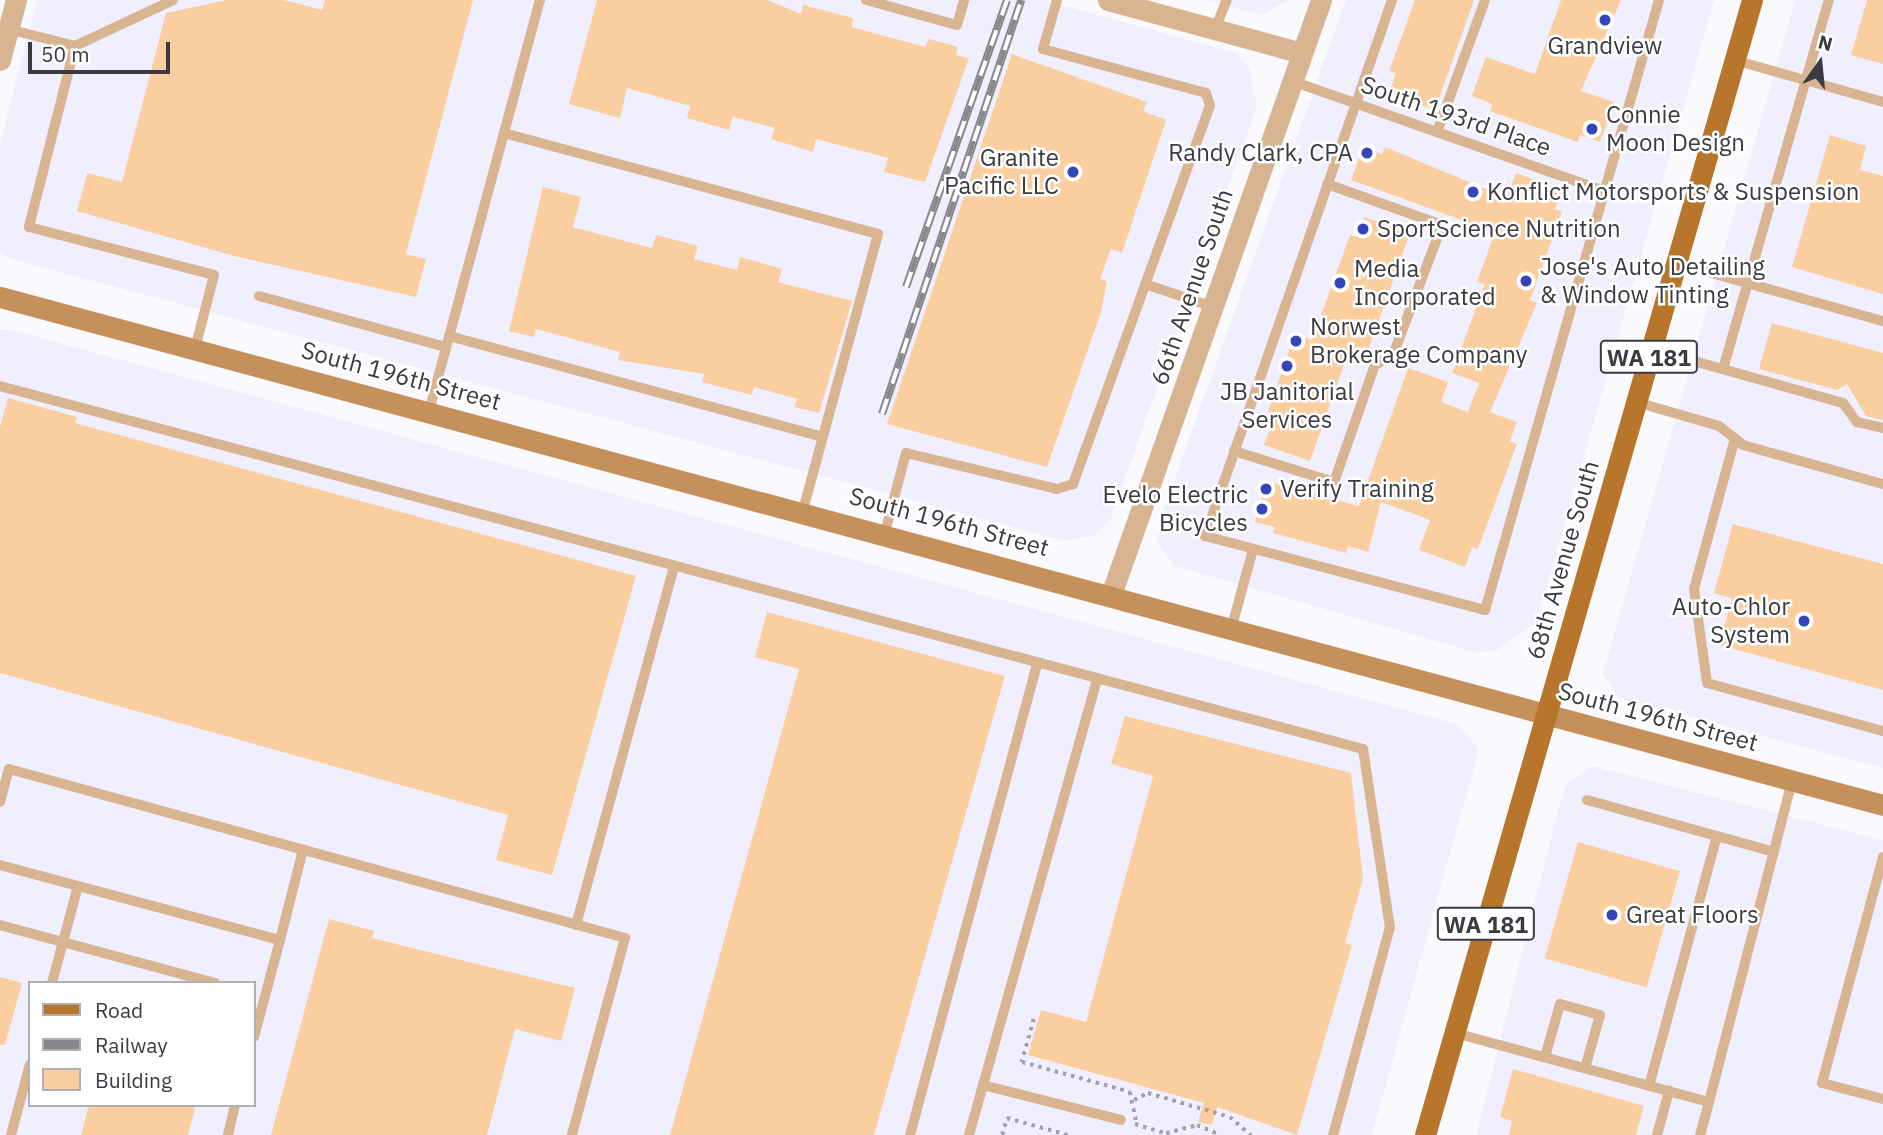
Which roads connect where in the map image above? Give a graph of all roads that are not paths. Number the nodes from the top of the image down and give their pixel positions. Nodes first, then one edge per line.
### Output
1 (16, 0) edge
2 (173, 0) edge
3 (540, 0) edge
4 (866, 0) edge
5 (964, 0) edge
6 (1057, 0) edge
7 (1108, 0) edge
8 (1227, 0) edge
9 (1321, 0) edge
10 (1392, 0) edge
11 (1485, 0) edge
12 (1659, 0) edge
13 (1752, 0) edge
14 (1829, 0) edge
15 (8, 29) junction
16 (1216, 29) junction
17 (75, 46) junction
18 (1302, 53) junction
19 (0, 60) edge
20 (1734, 60) junction
21 (1805, 80) junction
22 (1292, 81) junction
23 (1356, 103) junction
24 (1883, 103) edge
25 (504, 132) junction
26 (1437, 132) junction
27 (1327, 184) junction
28 (1606, 192) junction
29 (1676, 263) junction
30 (1747, 283) junction
31 (1145, 284) junction
32 (259, 296) dead end
33 (0, 297) edge
34 (1213, 307) junction
35 (1883, 321) edge
36 (448, 341) junction
37 (195, 349) junction
38 (1651, 349) junction
39 (1723, 369) junction
40 (0, 386) edge
41 (1636, 402) junction
42 (429, 411) junction
43 (1883, 428) edge
44 (823, 437) junction
45 (1735, 438) junction
46 (1234, 451) junction
47 (1883, 484) edge
48 (803, 510) junction
49 (885, 532) junction
50 (1253, 549) junction
51 (674, 567) junction
52 (1112, 592) junction
53 (1232, 626) junction
54 (1037, 663) junction
55 (1097, 679) junction
56 (1546, 714) junction
57 (1883, 731) edge
58 (4, 768) edge
59 (1792, 780) junction
60 (1587, 800) dead end
61 (0, 802) edge
62 (1883, 805) edge
63 (1717, 836) junction
64 (303, 850) junction
65 (1774, 852) junction
66 (1883, 856) edge
67 (0, 865) edge
68 (78, 886) junction
69 (0, 925) edge
70 (576, 925) junction
71 (280, 940) junction
72 (62, 942) junction
73 (52, 981) edge
74 (208, 981) edge
75 (259, 995) edge
76 (256, 1020) edge
77 (1455, 1033) junction
78 (1545, 1057) junction
79 (1585, 1068) junction
80 (28, 1072) edge
81 (983, 1085) junction
82 (1648, 1086) junction
83 (1669, 1091) junction
84 (1883, 1099) edge
85 (1709, 1102) junction
86 (235, 1107) edge
87 (1121, 1120) dead end
88 (11, 1135) edge
89 (228, 1135) edge
90 (572, 1135) edge
91 (911, 1135) edge
92 (969, 1135) edge
93 (1333, 1135) edge
94 (1425, 1135) edge
95 (1657, 1135) edge
96 (1700, 1135) edge

1 - 15 street
2 - 17 lane
3 - 25 lane
4 - 5 lane
6 - 31 lane
7 - 16 street
8 - 16 lane
9 - 18 street, 66th Avenue South
10 - 23 lane
11 - 26 lane
12 - 28 lane
13 - 20 main road, 68th Avenue South / WA 181
14 - 21 lane
15 - 17 lane
15 - 19 street
16 - 18 street
17 - 37 lane
18 - 22 street, 66th Avenue South
20 - 21 lane
20 - 29 main road, 68th Avenue South / WA 181
21 - 24 lane
21 - 30 lane
22 - 23 lane, South 193rd Place
22 - 34 street, 66th Avenue South
23 - 26 lane, South 193rd Place
23 - 27 lane
25 - 36 lane
25 - 44 lane
26 - 28 lane, South 193rd Place
27 - 46 lane
27 - 46 lane
28 - 50 lane
29 - 30 lane
29 - 38 main road, 68th Avenue South / WA 181
30 - 35 lane
30 - 39 lane
31 - 34 lane
31 - 49 lane
32 - 36 lane
33 - 37 main road, South 196th Street
34 - 52 street, 66th Avenue South
36 - 42 lane
36 - 44 lane
37 - 42 main road, South 196th Street
38 - 39 lane
38 - 41 main road, 68th Avenue South / WA 181
39 - 43 lane
40 - 51 lane
41 - 45 lane
41 - 56 main road, 68th Avenue South / WA 181
42 - 48 main road, South 196th Street
44 - 48 lane
45 - 47 lane
45 - 57 lane
46 - 50 lane
48 - 49 main road, South 196th Street
49 - 52 main road, South 196th Street
50 - 53 lane
51 - 54 lane
51 - 70 lane
52 - 53 main road, South 196th Street
53 - 56 main road, South 196th Street
54 - 55 lane
54 - 91 lane
55 - 81 lane
55 - 93 lane
56 - 59 main road, South 196th Street
56 - 77 main road, 68th Avenue South / WA 181
58 - 61 lane
58 - 64 lane
59 - 62 main road, South 196th Street
59 - 65 lane
60 - 63 lane
63 - 65 lane
63 - 82 lane
64 - 70 lane
64 - 71 lane
65 - 85 lane
66 - 84 lane
67 - 68 lane
68 - 71 lane
68 - 72 lane
69 - 72 lane
70 - 90 lane
71 - 75 lane
72 - 73 lane
72 - 74 lane
75 - 76 lane
77 - 78 lane
77 - 94 main road, 68th Avenue South / WA 181
78 - 79 lane
78 - 79 lane
79 - 82 lane
80 - 88 lane
81 - 87 lane
81 - 92 lane
82 - 83 lane
83 - 85 lane
83 - 95 lane
85 - 96 lane
86 - 89 lane

